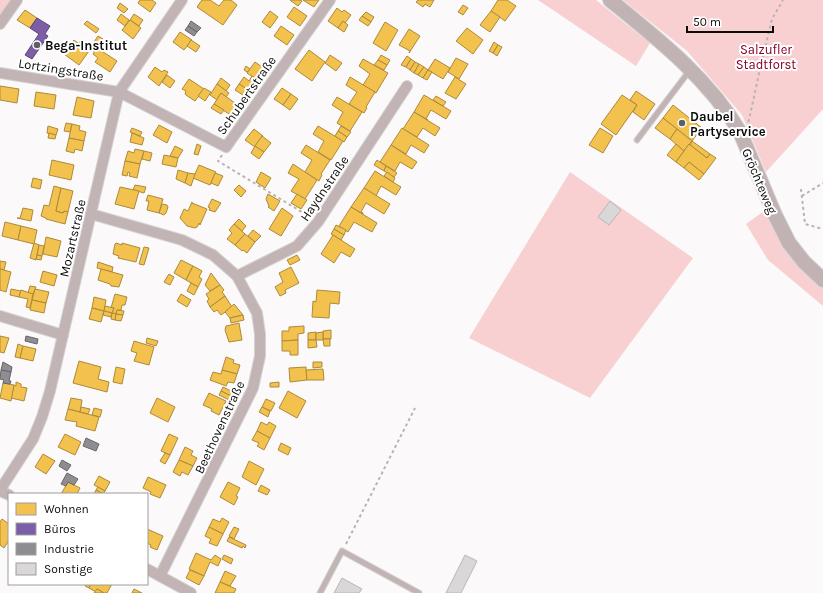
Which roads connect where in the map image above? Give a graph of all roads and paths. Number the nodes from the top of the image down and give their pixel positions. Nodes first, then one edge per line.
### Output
1 (17, 0) edge
2 (182, 0) edge
3 (330, 0) edge
4 (610, 0) edge
5 (783, 0) edge
6 (0, 24) edge
7 (691, 70) junction
8 (0, 73) edge
9 (407, 86) dead end
10 (119, 92) junction
11 (740, 132) junction
12 (637, 140) dead end
13 (226, 147) junction
14 (823, 183) edge
15 (801, 189) dead end
16 (802, 197) junction
17 (91, 214) junction
18 (318, 222) junction
19 (823, 229) edge
20 (237, 276) junction
21 (823, 280) edge
22 (0, 316) edge
23 (63, 335) junction
24 (415, 408) dead end
25 (0, 490) edge
26 (342, 551) junction
27 (148, 570) edge
28 (160, 576) junction
29 (191, 593) edge
30 (320, 593) edge
31 (419, 593) edge

1 - 6 street
2 - 10 street, Mozartstraße
3 - 13 street, Schubertstraße
4 - 7 street, Gröchteweg
5 - 11 path
7 - 11 street, Gröchteweg
7 - 12 lane
8 - 10 street, Lortzingstraße
9 - 18 street, Haydnstraße
10 - 13 street, Schubertstraße
10 - 17 street, Mozartstraße
11 - 21 street, Gröchteweg
13 - 18 path
14 - 16 path
15 - 16 path
16 - 19 path
17 - 20 street, Beethovenstraße
17 - 23 street, Mozartstraße
18 - 20 street, Haydnstraße
20 - 28 street, Beethovenstraße
22 - 23 street
23 - 25 street, Mozartstraße
24 - 26 path
26 - 30 lane
26 - 31 lane
27 - 28 street
28 - 29 street

